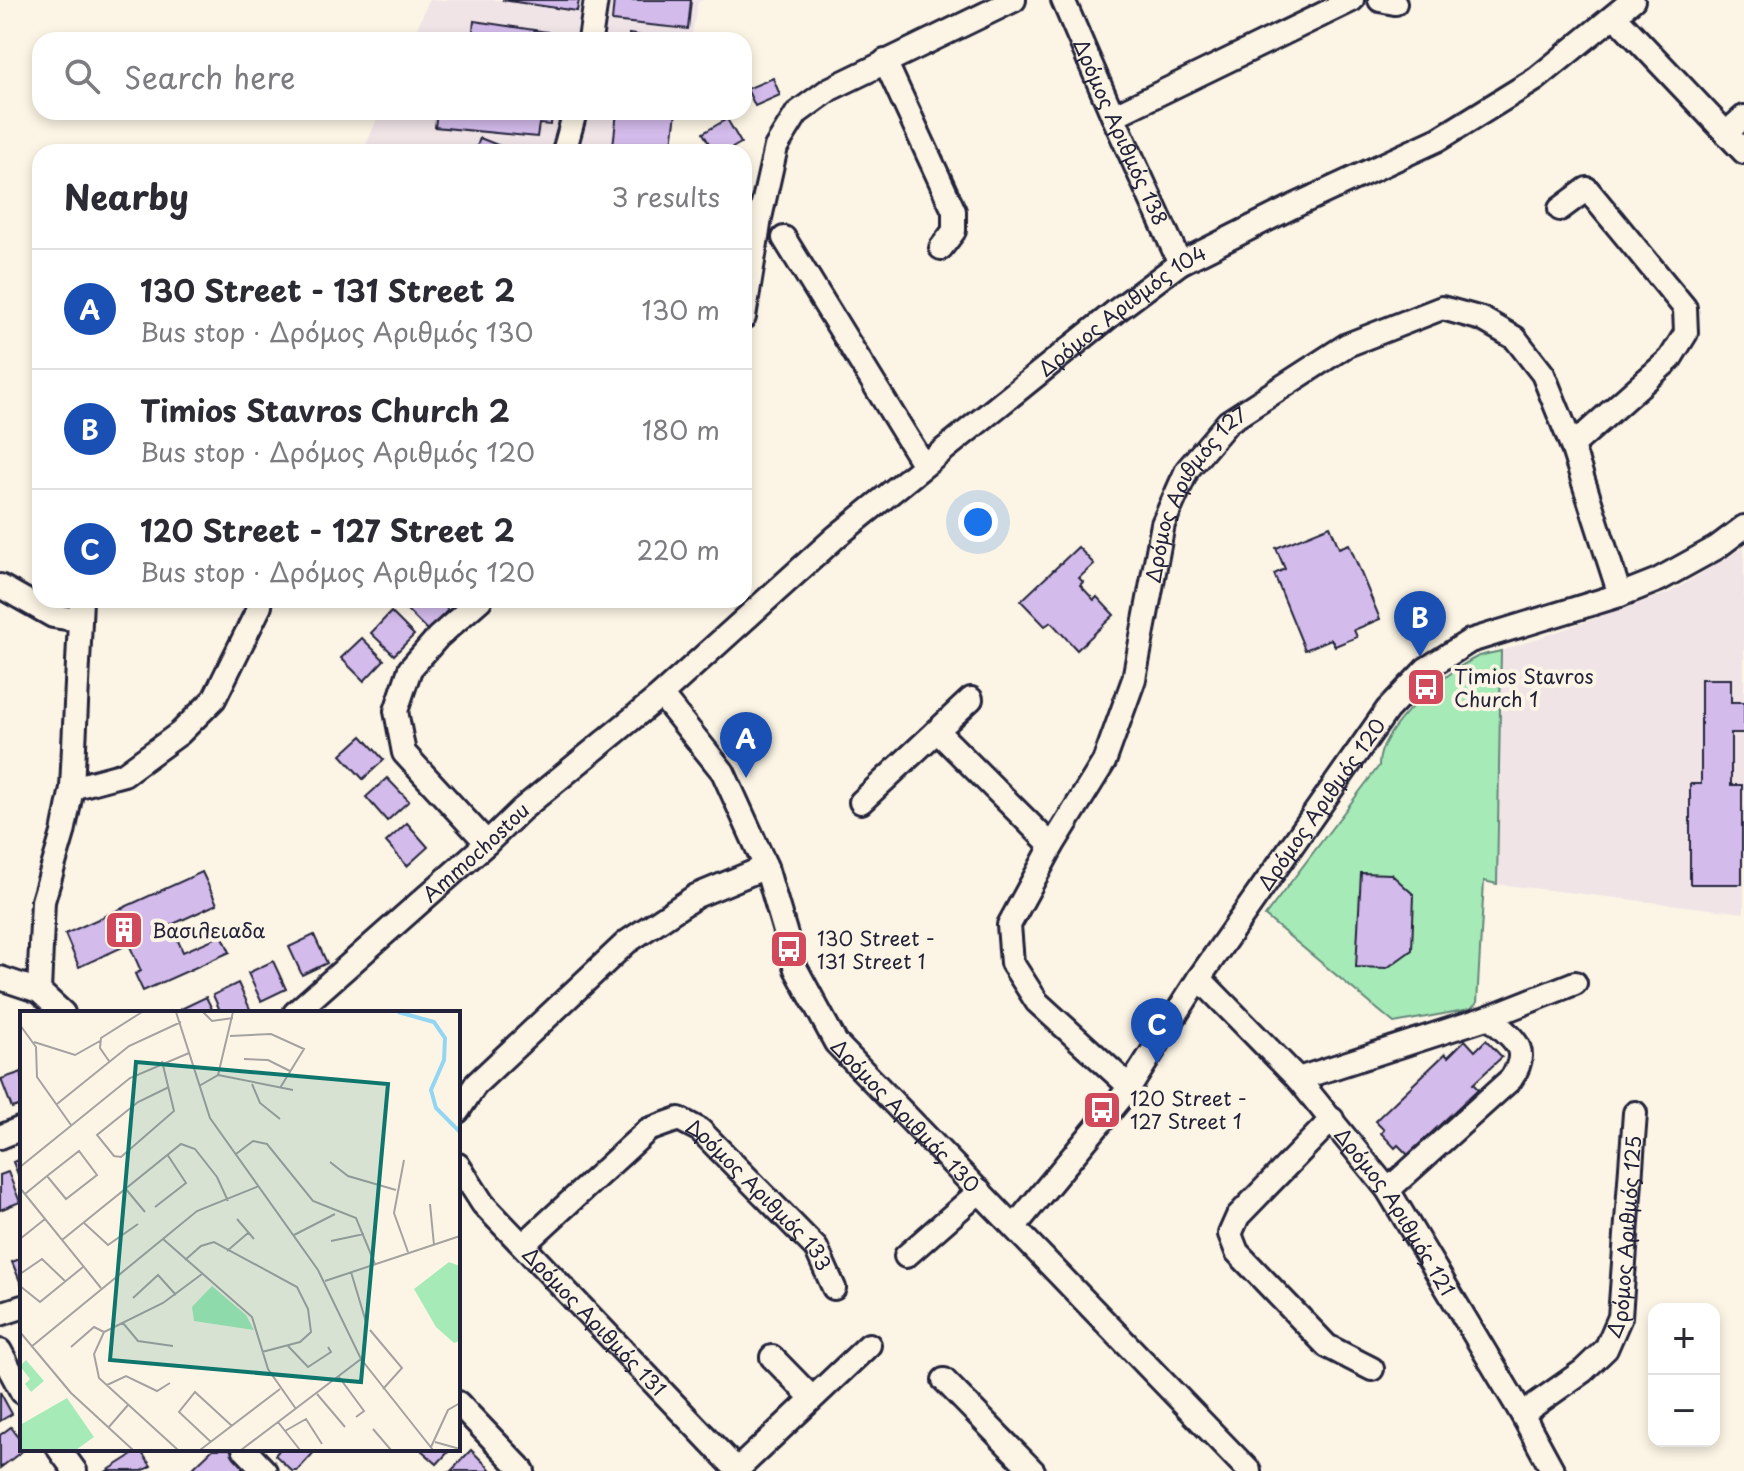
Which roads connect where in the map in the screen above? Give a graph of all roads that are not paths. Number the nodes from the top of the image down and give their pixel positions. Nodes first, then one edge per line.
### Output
1 (596, 0) edge
2 (1014, 0) edge
3 (1063, 0) edge
4 (1352, 0) edge
5 (1633, 0) edge
6 (1615, 16) junction
7 (591, 32) edge
8 (885, 61) junction
9 (1113, 116) junction
10 (1744, 117) edge
11 (573, 120) edge
12 (1726, 133) junction
13 (566, 144) edge
14 (1744, 152) edge
15 (1560, 209) dead end
16 (784, 238) dead end
17 (941, 248) dead end
18 (1180, 263) junction
19 (752, 268) edge
20 (1572, 446) junction
21 (924, 465) junction
22 (1744, 527) edge
23 (0, 586) edge
24 (1620, 595) junction
25 (32, 604) edge
26 (39, 608) edge
27 (259, 608) edge
28 (471, 608) edge
29 (80, 610) edge
30 (661, 695) junction
31 (971, 699) dead end
32 (937, 731) junction
33 (72, 788) junction
34 (861, 802) dead end
35 (487, 843) junction
36 (1052, 846) junction
37 (766, 867) junction
38 (0, 978) edge
39 (1199, 978) junction
40 (1575, 983) dead end
41 (39, 991) junction
42 (61, 1011) edge
43 (297, 1011) edge
44 (1489, 1017) junction
45 (1298, 1079) junction
46 (1130, 1087) junction
47 (460, 1108) edge
48 (1635, 1113) dead end
49 (1332, 1119) junction
50 (20, 1129) edge
51 (0, 1137) edge
52 (460, 1168) edge
53 (1388, 1190) junction
54 (980, 1191) junction
55 (1015, 1226) junction
56 (523, 1245) junction
57 (906, 1256) dead end
58 (834, 1288) dead end
59 (20, 1308) edge
60 (0, 1314) edge
61 (869, 1345) dead end
62 (0, 1351) edge
63 (772, 1357) dead end
64 (1372, 1369) dead end
65 (944, 1380) dead end
66 (20, 1388) edge
67 (812, 1398) junction
68 (460, 1405) edge
69 (1522, 1414) junction
70 (60, 1451) edge
71 (246, 1451) edge
72 (75, 1471) edge
73 (265, 1471) edge
74 (523, 1471) edge
75 (738, 1471) edge
76 (1033, 1471) edge
77 (1249, 1471) edge
78 (1553, 1471) edge

1 - 7 street
2 - 8 street
3 - 9 street, Δρόμος Αριθμός 138
4 - 9 street
5 - 6 street, Δρόμος Αριθμός 104
6 - 12 street
6 - 18 street, Δρόμος Αριθμός 104
8 - 17 street
8 - 19 street
9 - 18 street, Δρόμος Αριθμός 138
10 - 12 street
11 - 13 street
12 - 14 street
15 - 20 street
16 - 21 street
18 - 21 street, Δρόμος Αριθμός 104
20 - 24 street, Δρόμος Αριθμός 127
20 - 36 street, Δρόμος Αριθμός 127
21 - 30 street, Δρόμος Αριθμός 104
22 - 24 street, Δρόμος Αριθμός 120
23 - 25 street
24 - 39 street, Δρόμος Αριθμός 120
26 - 29 street
27 - 33 street
28 - 35 street
29 - 33 street
30 - 35 street, Ammochostou
30 - 37 street, Δρόμος Αριθμός 130
31 - 32 street
32 - 34 street
32 - 36 street
33 - 41 street
35 - 43 street, Ammochostou
36 - 46 street, Δρόμος Αριθμός 127
37 - 47 street
37 - 54 street, Δρόμος Αριθμός 130
38 - 41 street
39 - 45 street, Δρόμος Αριθμός 121
39 - 46 street, Δρόμος Αριθμός 120
40 - 44 street
41 - 42 street
44 - 45 street
44 - 53 street
45 - 49 street, Δρόμος Αριθμός 121
46 - 55 street, Δρόμος Αριθμός 120
48 - 69 street, Δρόμος Αριθμός 125
49 - 53 street, Δρόμος Αριθμός 121
49 - 64 street
50 - 51 street
52 - 56 street, Δρόμος Αριθμός 131
53 - 69 street, Δρόμος Αριθμός 121
54 - 55 street, Δρόμος Αριθμός 130
54 - 57 street
55 - 77 street, Δρόμος Αριθμός 130
56 - 58 street, Δρόμος Αριθμός 133
56 - 75 street, Δρόμος Αριθμός 131
59 - 60 street
61 - 67 street, Δρόμος Αριθμός 131
62 - 66 street
63 - 67 street
65 - 76 street
67 - 75 street, Δρόμος Αριθμός 131
68 - 74 street
69 - 78 street, Δρόμος Αριθμός 121
70 - 72 street
71 - 73 street

